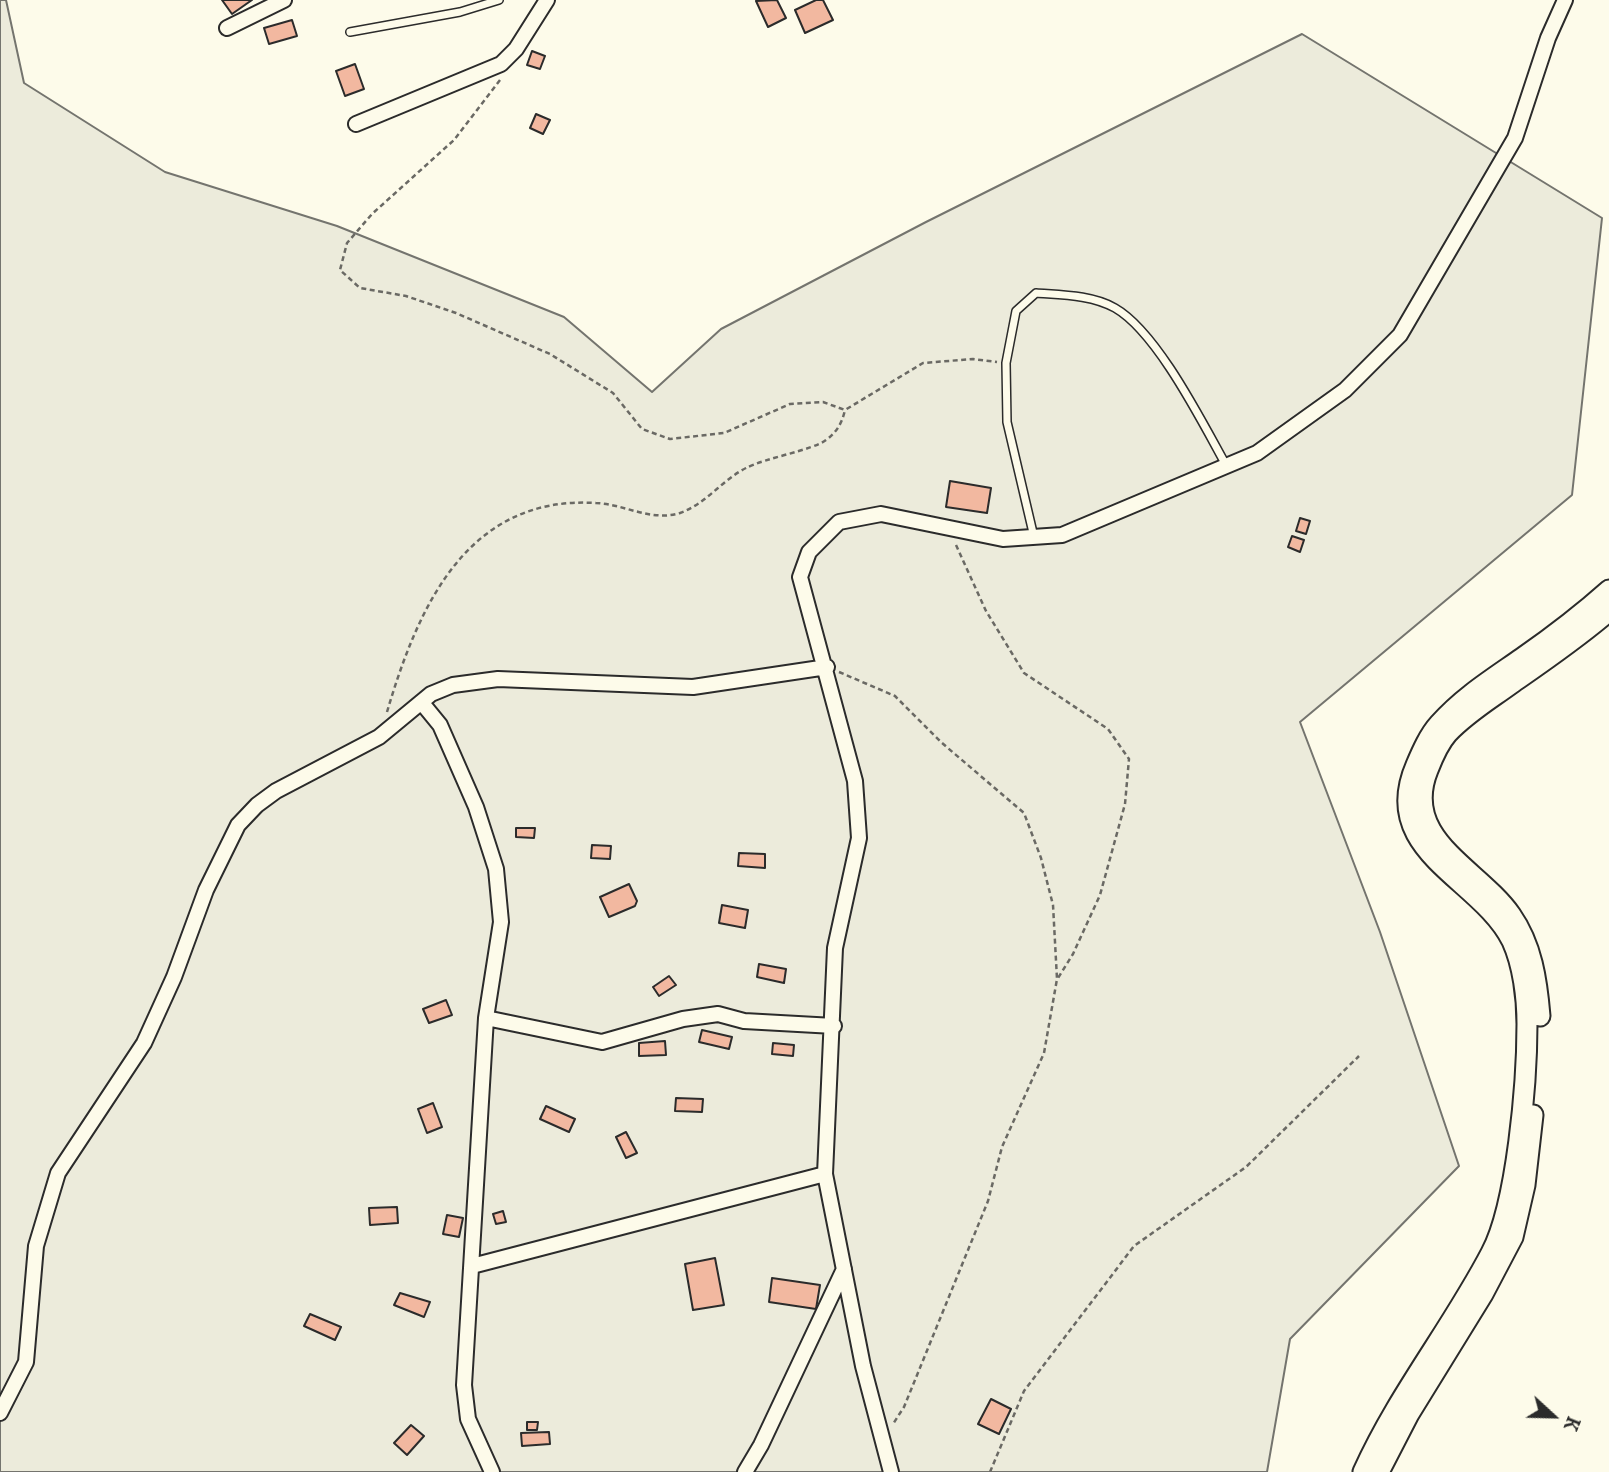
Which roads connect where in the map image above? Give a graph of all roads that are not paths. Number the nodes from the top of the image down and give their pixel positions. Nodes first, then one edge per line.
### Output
1 (284, 0) edge
2 (499, 0) edge
3 (547, 0) edge
4 (1565, 0) edge
5 (227, 28) dead end
6 (350, 32) dead end
7 (356, 124) dead end
8 (1226, 465) junction
9 (1034, 537) junction
10 (1609, 590) edge
11 (1609, 611) edge
12 (827, 667) junction
13 (422, 703) junction
14 (486, 1018) junction
15 (834, 1026) junction
16 (825, 1174) junction
17 (472, 1266) junction
18 (844, 1269) junction
19 (0, 1413) edge
20 (492, 1472) edge
21 (745, 1472) edge
22 (891, 1472) edge
23 (1363, 1472) edge
24 (1379, 1472) edge

1 - 5 street
2 - 6 lane
3 - 7 street
4 - 8 street
8 - 9 street
8 - 9 lane
9 - 12 street
10 - 23 main road
11 - 24 main road
12 - 13 street
12 - 15 street
13 - 14 street
13 - 19 street
14 - 15 street
14 - 17 street
15 - 16 street
16 - 17 street
16 - 18 street
17 - 20 street
18 - 21 street
18 - 22 street

